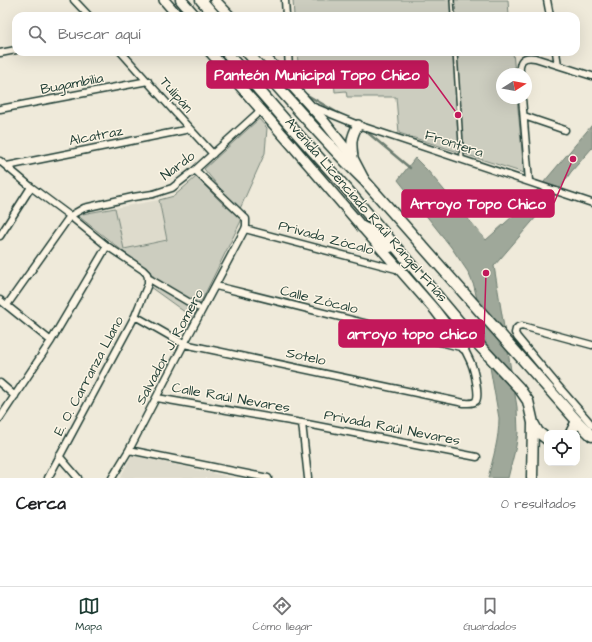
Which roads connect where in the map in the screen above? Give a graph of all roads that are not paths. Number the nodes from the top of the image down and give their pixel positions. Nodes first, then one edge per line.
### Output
1 (74, 0) edge
2 (164, 0) edge
3 (181, 0) edge
4 (201, 0) edge
5 (215, 0) edge
6 (285, 0) edge
7 (452, 0) edge
8 (547, 0) edge
9 (85, 12) edge
10 (174, 12) edge
11 (192, 12) edge
12 (212, 12) edge
13 (226, 12) edge
14 (286, 12) edge
15 (453, 12) edge
16 (549, 12) edge
17 (12, 51) edge
18 (0, 53) edge
19 (125, 56) edge
20 (214, 56) edge
21 (229, 56) edge
22 (251, 56) edge
23 (266, 56) edge
24 (288, 56) edge
25 (455, 56) edge
26 (557, 56) edge
27 (558, 65) junction
28 (520, 68) edge
29 (592, 76) edge
30 (148, 81) junction
31 (290, 84) junction
32 (523, 104) edge
33 (309, 106) junction
34 (0, 110) edge
35 (261, 110) junction
36 (524, 116) junction
37 (358, 125) junction
38 (190, 129) junction
39 (565, 130) dead end
40 (213, 154) junction
41 (354, 158) junction
42 (0, 160) edge
43 (462, 160) junction
44 (7, 166) junction
45 (195, 170) junction
46 (364, 180) junction
47 (529, 181) junction
48 (31, 187) junction
49 (592, 203) edge
50 (70, 216) junction
51 (362, 227) junction
52 (246, 228) junction
53 (0, 236) edge
54 (107, 246) junction
55 (402, 253) junction
56 (400, 270) junction
57 (148, 281) junction
58 (216, 286) junction
59 (0, 300) edge
60 (7, 305) junction
61 (197, 308) dead end
62 (134, 316) junction
63 (51, 341) junction
64 (184, 344) junction
65 (592, 345) edge
66 (464, 348) junction
67 (0, 383) edge
68 (15, 396) junction
69 (157, 398) junction
70 (477, 399) joint
71 (0, 418) edge
72 (577, 421) junction
73 (302, 423) junction
74 (533, 423) junction
75 (572, 430) edge
76 (591, 430) edge
77 (544, 436) edge
78 (129, 450) junction
79 (60, 456) junction
80 (477, 458) dead end
81 (248, 476) edge
82 (48, 478) edge
83 (78, 478) edge
84 (112, 478) edge
85 (268, 478) edge
86 (308, 478) edge
87 (532, 478) edge

1 - 9 street
2 - 10 street
3 - 11 main road
4 - 12 main road
5 - 13 street
6 - 14 street
7 - 15 lane
8 - 16 street
17 - 18 street
19 - 30 street, Tulipán
20 - 35 street, Avenida Licenciado Raúl Rangel Frías
21 - 55 main road
22 - 46 main road
23 - 31 street, Avenida Licenciado Raúl Rangel Frías
24 - 31 street
25 - 43 lane
26 - 27 street
27 - 28 street
27 - 29 street
30 - 34 street, Bugambilia
30 - 38 street, Tulipán
31 - 33 street, Avenida Licenciado Raúl Rangel Frías
32 - 36 street
33 - 37 street, Frontera
33 - 41 street, Avenida Licenciado Raúl Rangel Frías
35 - 40 street, Nardo
35 - 51 street, Avenida Licenciado Raúl Rangel Frías
36 - 39 street
36 - 47 street
37 - 41 street
37 - 43 street, Frontera
38 - 40 street, Tulipán
38 - 44 street, Alcatraz
40 - 45 street, Nardo
41 - 46 street, Avenida Licenciado Raúl Rangel Frías
42 - 44 street
43 - 47 street, Frontera
44 - 48 street
45 - 50 street, Nardo
45 - 52 street
46 - 72 main road
47 - 49 street, Frontera
48 - 50 street
48 - 53 street
50 - 54 street
50 - 60 street
51 - 55 main road
51 - 56 street, Avenida Licenciado Raúl Rangel Frías
52 - 56 street, Privada Zócalo
52 - 58 street, Salvador J. Romero
54 - 57 street
54 - 63 street
55 - 74 main road
56 - 66 street, Avenida Licenciado Raúl Rangel Frías
57 - 61 street
57 - 62 street, E. O. Carranza Llano
58 - 64 street, Salvador J. Romero
58 - 66 street, Calle Zócalo
59 - 60 street
60 - 63 street
62 - 64 street, Sotelo
62 - 79 street, E. O. Carranza Llano
63 - 68 street
64 - 69 street, Salvador J. Romero
64 - 70 street, Sotelo
65 - 76 street
66 - 70 street, Avenida Licenciado Raúl Rangel Frías
67 - 68 street
68 - 71 street
69 - 73 street, Calle Raúl Nevares
69 - 78 street, Salvador J. Romero
72 - 75 main road
72 - 76 main road
73 - 80 street, Privada Raúl Nevares
73 - 86 street
74 - 77 main road
74 - 87 main road
78 - 81 street
78 - 84 street, Salvador J. Romero
79 - 82 street, E. O. Carranza Llano
79 - 83 street
81 - 85 street

